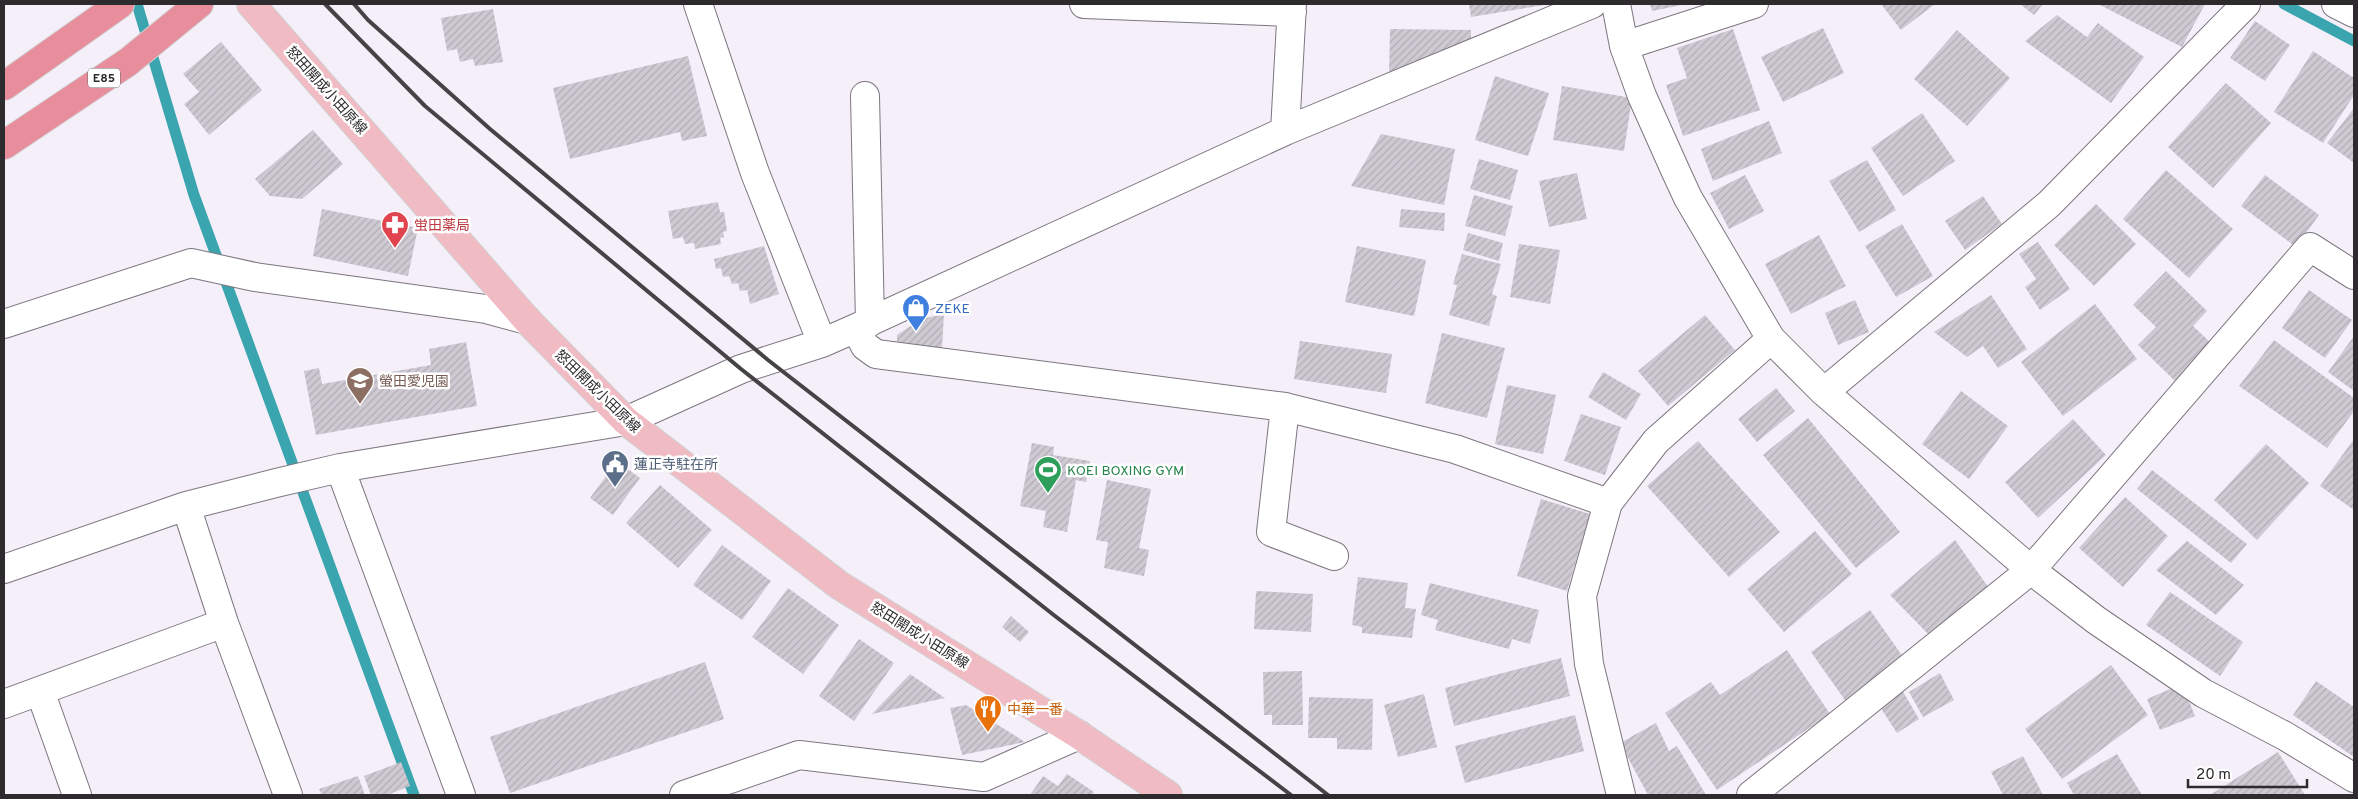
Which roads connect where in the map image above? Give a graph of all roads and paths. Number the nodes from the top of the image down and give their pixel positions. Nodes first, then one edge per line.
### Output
1 (120, 4) edge
2 (199, 4) edge
3 (251, 4) edge
4 (698, 4) edge
5 (1084, 4) edge
6 (1592, 4) edge
7 (1616, 4) edge
8 (1754, 4) edge
9 (2246, 4) edge
10 (2336, 4) edge
11 (1292, 8) edge
12 (2354, 14) edge
13 (1624, 46) junction
14 (4, 86) edge
15 (865, 96) dead end
16 (1285, 131) junction
17 (4, 145) edge
18 (2354, 275) edge
19 (527, 320) junction
20 (4, 324) edge
21 (863, 325) junction
22 (1771, 340) junction
23 (822, 342) junction
24 (1824, 392) junction
25 (1285, 407) junction
26 (626, 421) junction
27 (340, 468) junction
28 (1608, 503) junction
29 (186, 506) junction
30 (1334, 556) dead end
31 (4, 570) edge
32 (2031, 570) junction
33 (224, 623) junction
34 (40, 691) junction
35 (4, 704) edge
36 (1079, 734) junction
37 (2354, 778) edge
38 (77, 795) edge
39 (288, 795) edge
40 (460, 795) edge
41 (684, 795) edge
42 (1168, 795) edge
43 (1621, 795) edge
44 (1751, 795) edge

1 - 14 highway
2 - 17 highway, E85
3 - 19 main road, 怒田開成小田原線
4 - 23 street
5 - 11 street
6 - 16 street
7 - 13 street
8 - 13 street
9 - 24 street
10 - 12 street
11 - 16 street
13 - 22 street
15 - 21 street
16 - 21 street
18 - 32 street
19 - 20 street
19 - 26 main road, 怒田開成小田原線
21 - 23 street
21 - 25 street
22 - 24 street
22 - 28 street
23 - 26 street
24 - 32 street
25 - 28 street
25 - 30 street
26 - 27 street
26 - 36 main road, 怒田開成小田原線
27 - 29 street
27 - 40 street
28 - 43 street
29 - 31 street
29 - 33 street
32 - 37 street
32 - 44 street
33 - 34 street
33 - 39 street
34 - 35 street
34 - 38 street
36 - 41 street
36 - 42 main road, 怒田開成小田原線

